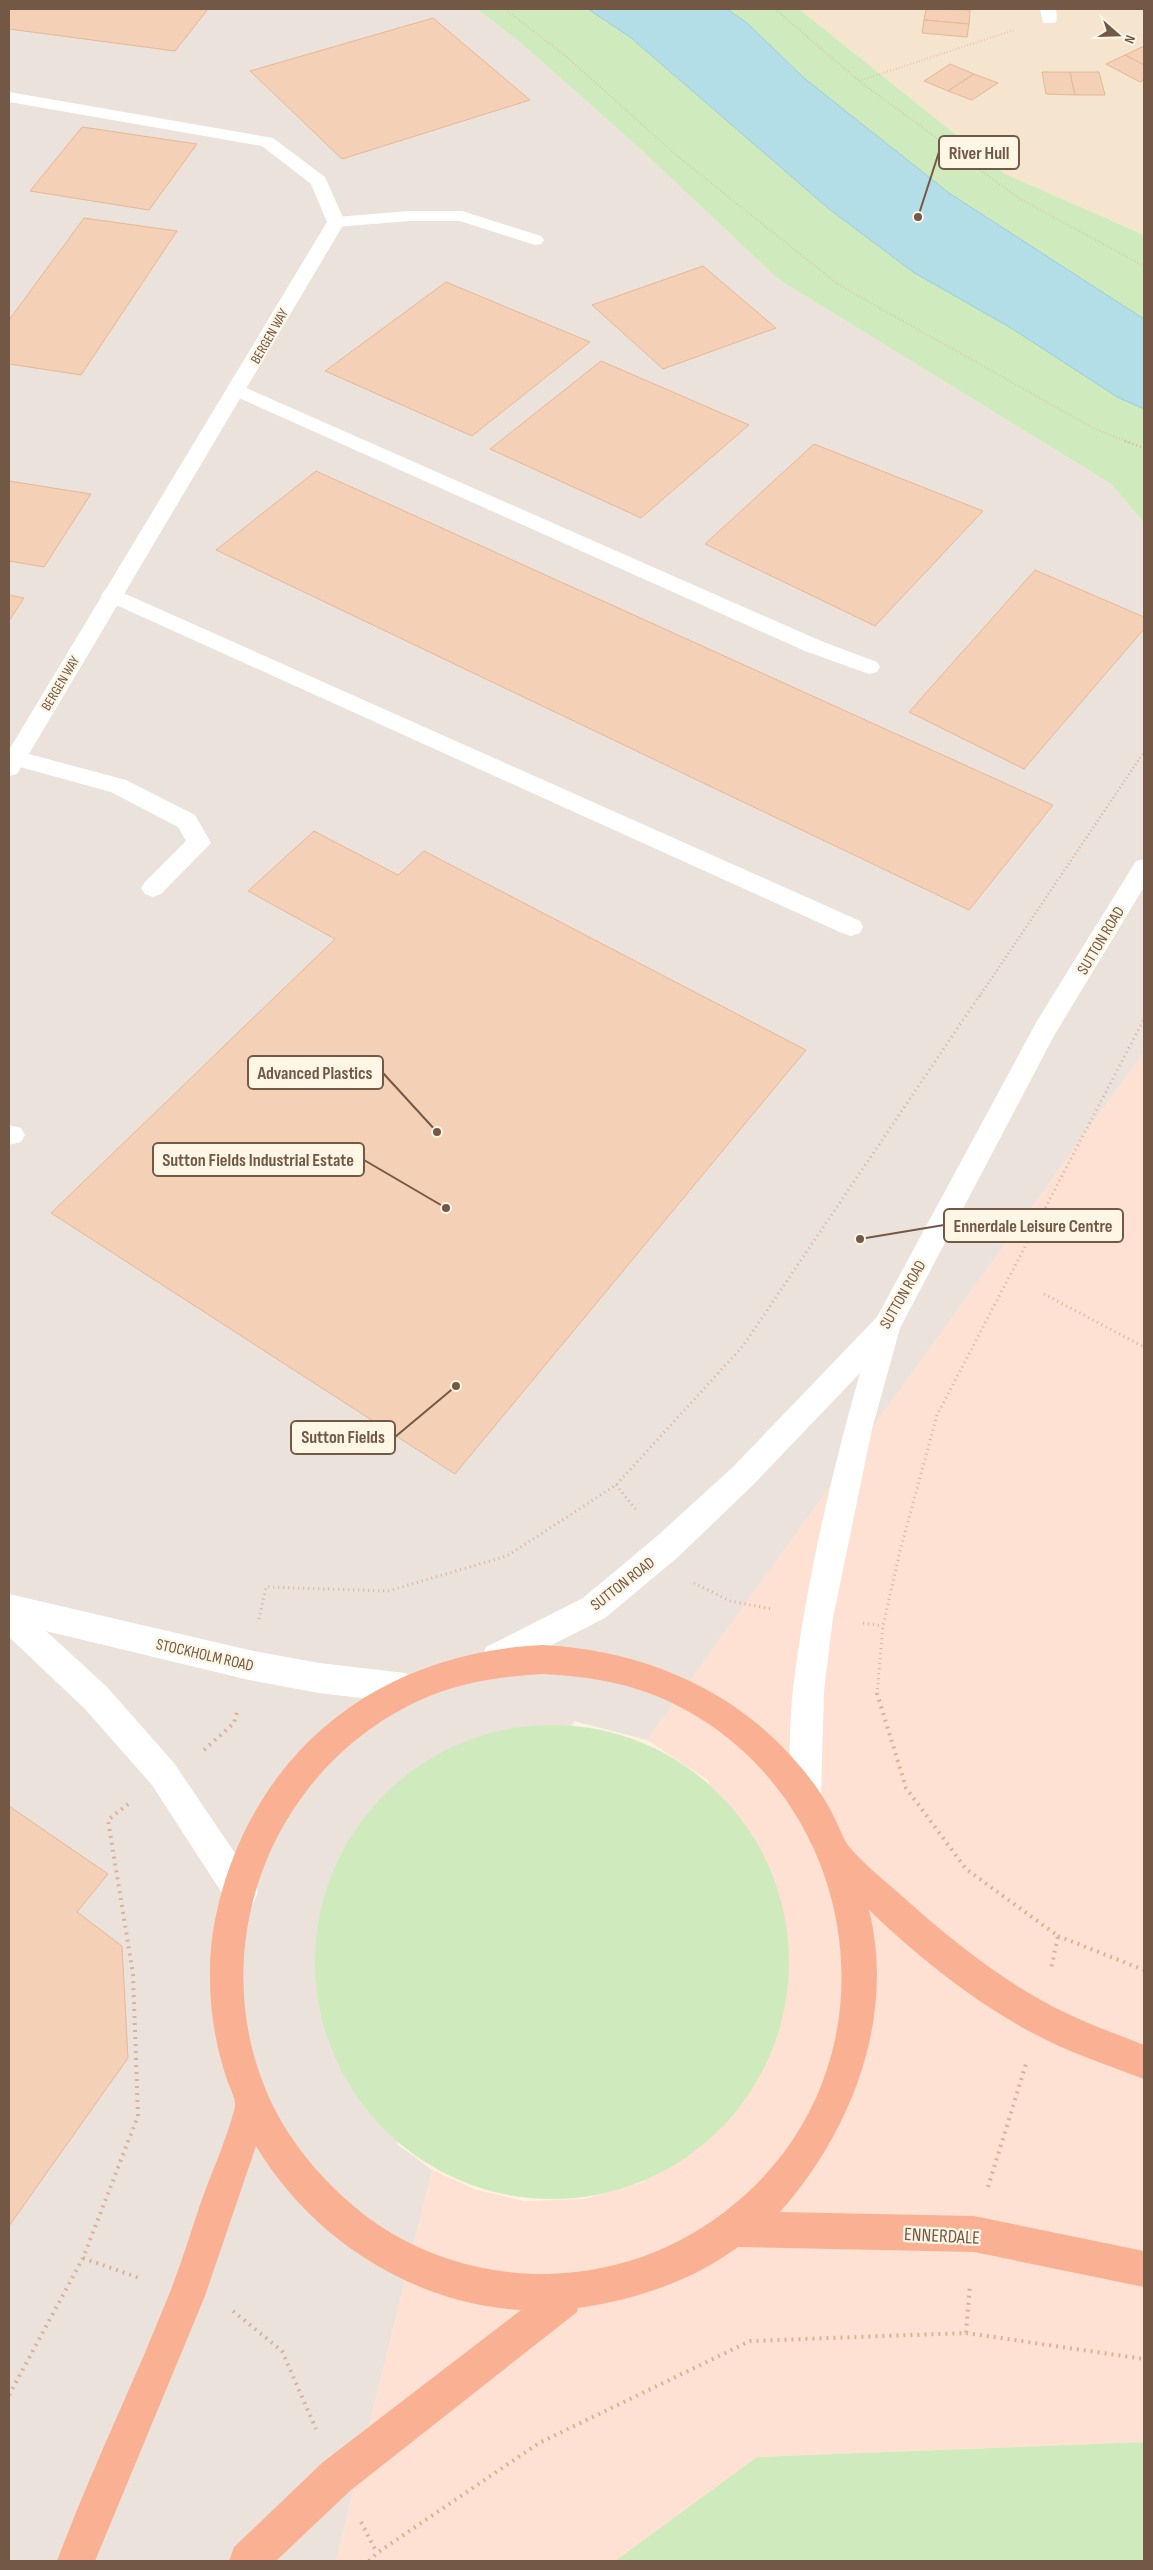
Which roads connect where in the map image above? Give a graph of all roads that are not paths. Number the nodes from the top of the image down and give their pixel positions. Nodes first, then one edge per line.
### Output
1 (9, 97) edge
2 (336, 222) junction
3 (535, 240) dead end
4 (237, 390) junction
5 (112, 595) junction
6 (869, 667) dead end
7 (12, 763) edge
8 (1144, 867) edge
9 (152, 888) dead end
10 (851, 927) dead end
11 (887, 1325) junction
12 (9, 1608) edge
13 (9, 1617) edge
14 (497, 1657) junction
15 (405, 1688) junction
16 (806, 1795) junction
17 (835, 1855) junction
18 (241, 1892) junction
19 (1144, 2062) edge
20 (253, 2104) junction
21 (736, 2229) junction
22 (1144, 2269) edge
23 (564, 2299) junction
24 (76, 2561) edge
25 (248, 2561) edge

1 - 2 street
2 - 3 street
2 - 4 street, BERGEN WAY
4 - 5 street, BERGEN WAY
4 - 6 street
5 - 7 street, BERGEN WAY
5 - 10 street
7 - 9 street
8 - 11 street, SUTTON ROAD
11 - 14 street, SUTTON ROAD
11 - 16 street
12 - 15 street, STOCKHOLM ROAD
13 - 18 street
14 - 15 highway
14 - 16 highway
15 - 18 highway
16 - 17 highway
17 - 19 highway
17 - 21 highway
18 - 20 highway
20 - 23 highway
20 - 24 highway
21 - 22 highway, ENNERDALE
21 - 23 highway
23 - 25 highway

